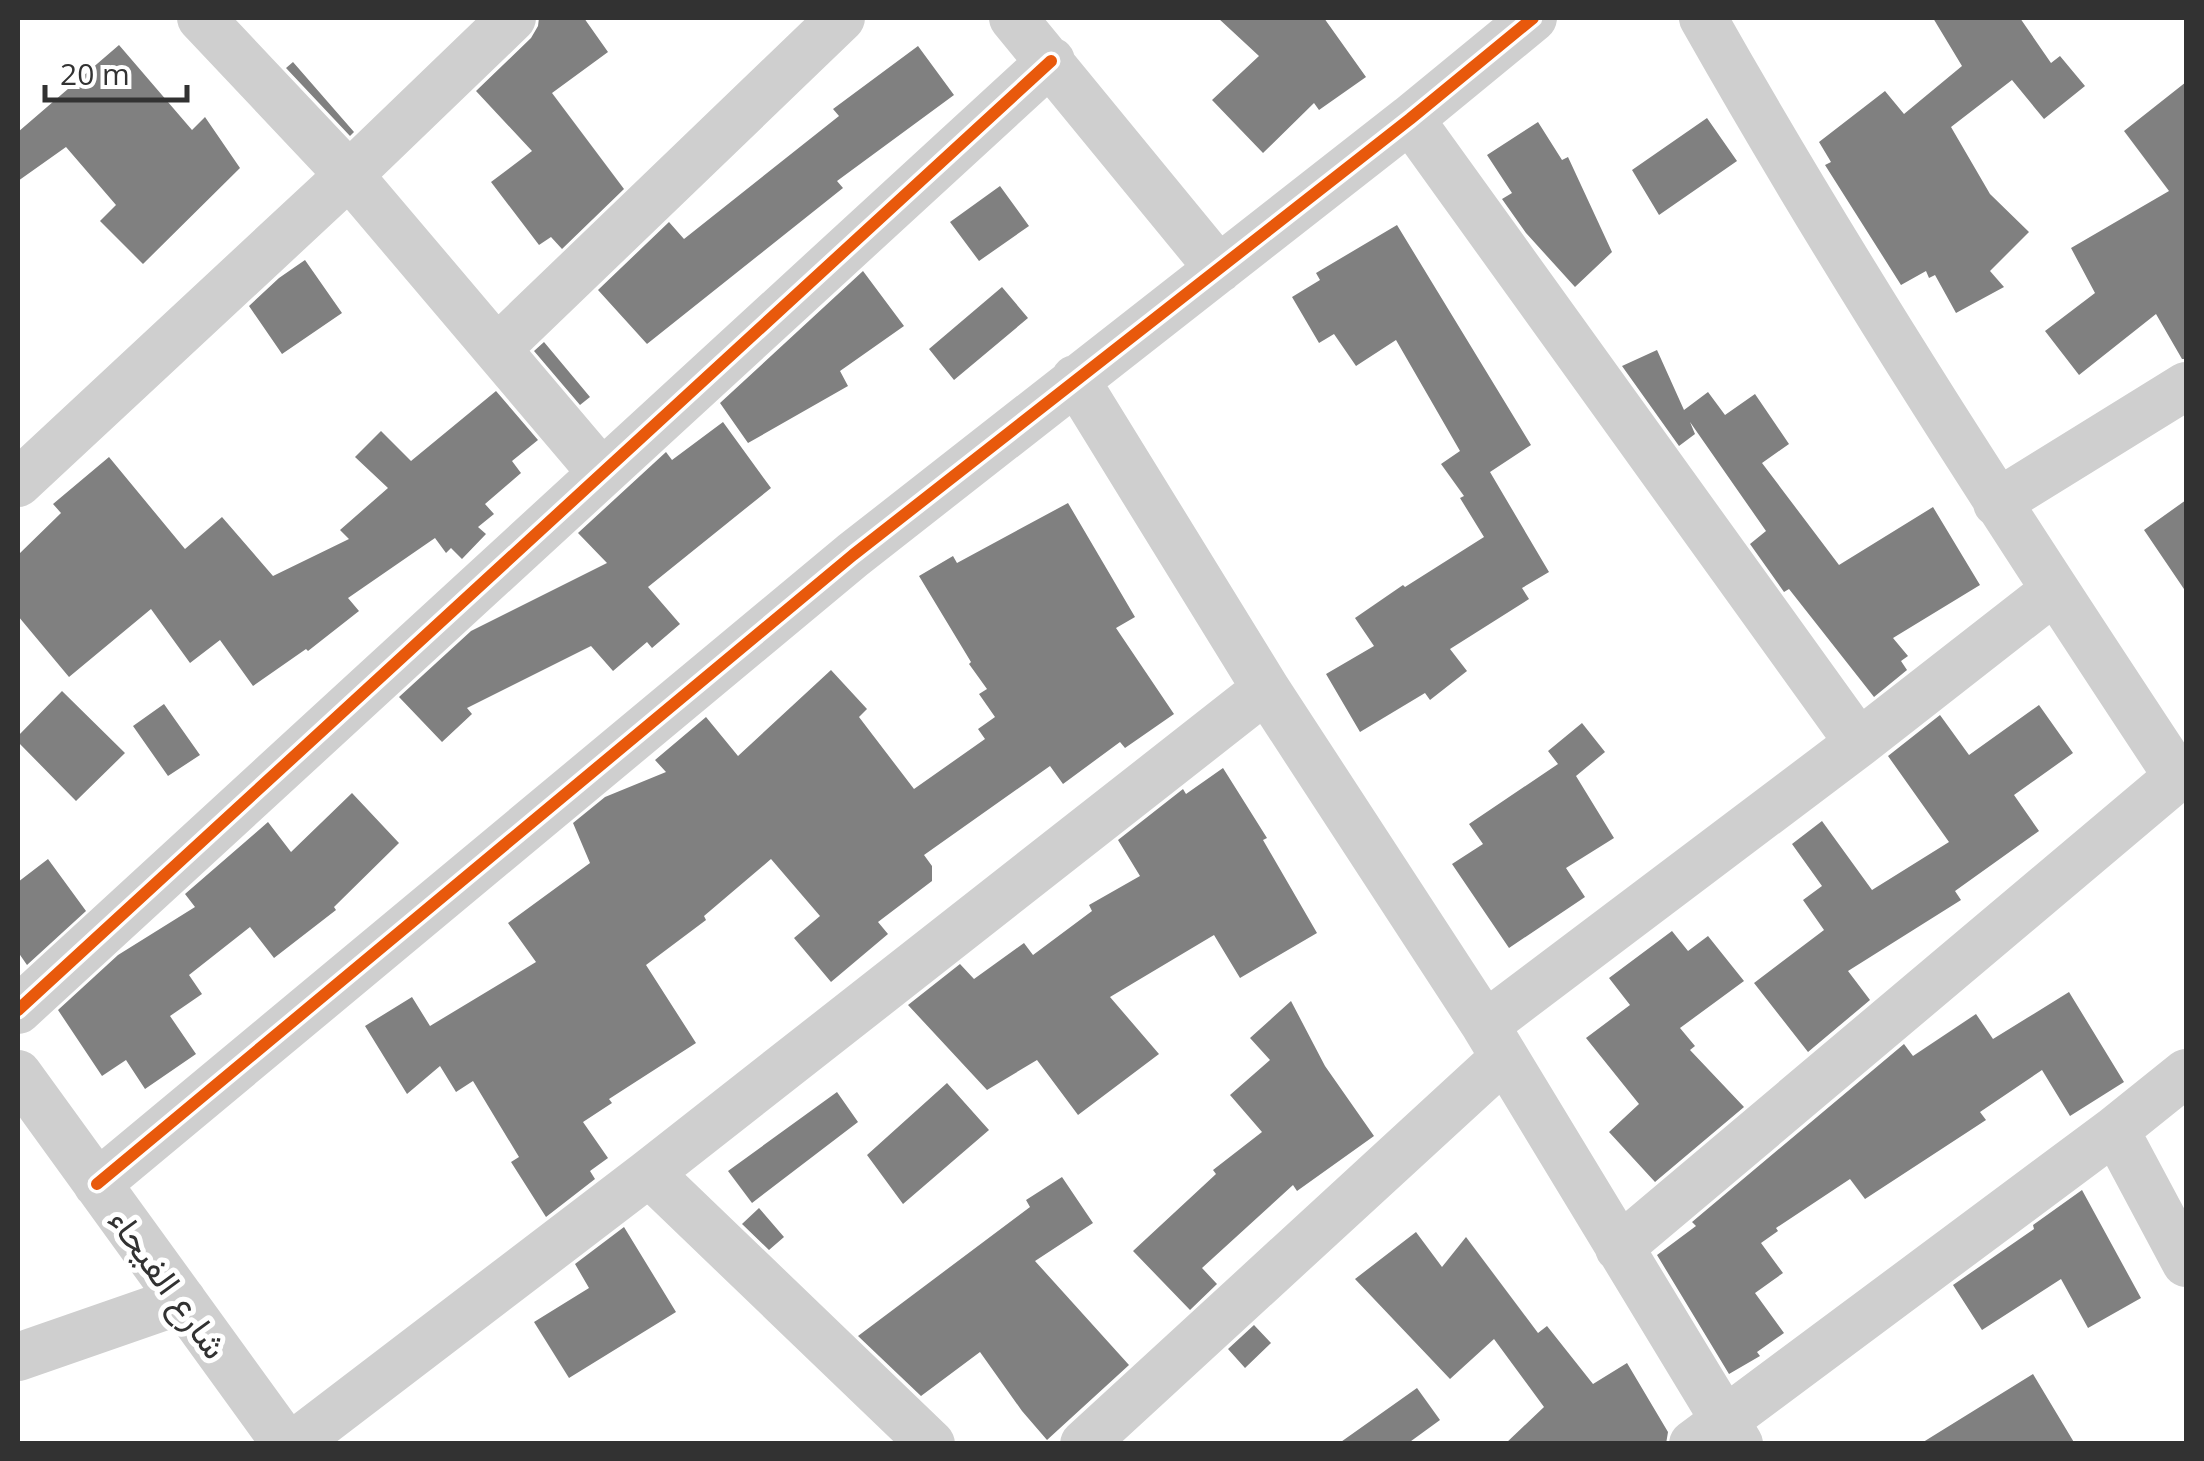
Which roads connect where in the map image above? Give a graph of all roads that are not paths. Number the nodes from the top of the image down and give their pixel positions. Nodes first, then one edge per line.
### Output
1 (201, 18) edge
2 (512, 18) edge
3 (841, 18) edge
4 (1014, 18) edge
5 (1533, 18) edge
6 (1703, 18) edge
7 (1051, 61) junction
8 (1410, 119) junction
9 (348, 175) junction
10 (1219, 269) junction
11 (496, 350) junction
12 (1075, 380) junction
13 (2186, 386) edge
14 (601, 472) junction
15 (18, 484) edge
16 (1997, 503) junction
17 (2055, 590) junction
18 (1266, 689) junction
19 (1859, 743) junction
20 (2182, 774) edge
21 (18, 1010) edge
22 (1494, 1042) junction
23 (2186, 1073) edge
24 (18, 1074) edge
25 (2115, 1130) junction
26 (649, 1173) junction
27 (97, 1184) junction
28 (1620, 1248) junction
29 (2186, 1263) edge
30 (182, 1300) junction
31 (18, 1358) edge
32 (1718, 1435) edge
33 (286, 1444) edge
34 (294, 1444) edge
35 (931, 1444) edge
36 (1084, 1444) edge

1 - 9 street
2 - 9 street
3 - 11 street
4 - 7 street
5 - 8 street
6 - 16 street
7 - 10 street
7 - 14 street
8 - 10 street
8 - 19 street
9 - 11 street
9 - 15 street
10 - 12 street
11 - 14 street
12 - 18 street
12 - 27 street
13 - 16 street
14 - 21 street
16 - 17 street
17 - 19 street
17 - 20 street
18 - 22 street
18 - 26 street
19 - 22 street
20 - 28 street
22 - 28 street
22 - 36 street
23 - 25 street
24 - 27 street, شارع الفيحاء
25 - 29 street
25 - 32 street
26 - 34 street
26 - 35 street
27 - 30 street, شارع الفيحاء
28 - 32 street
30 - 31 street
30 - 33 street, شارع الفيحاء

